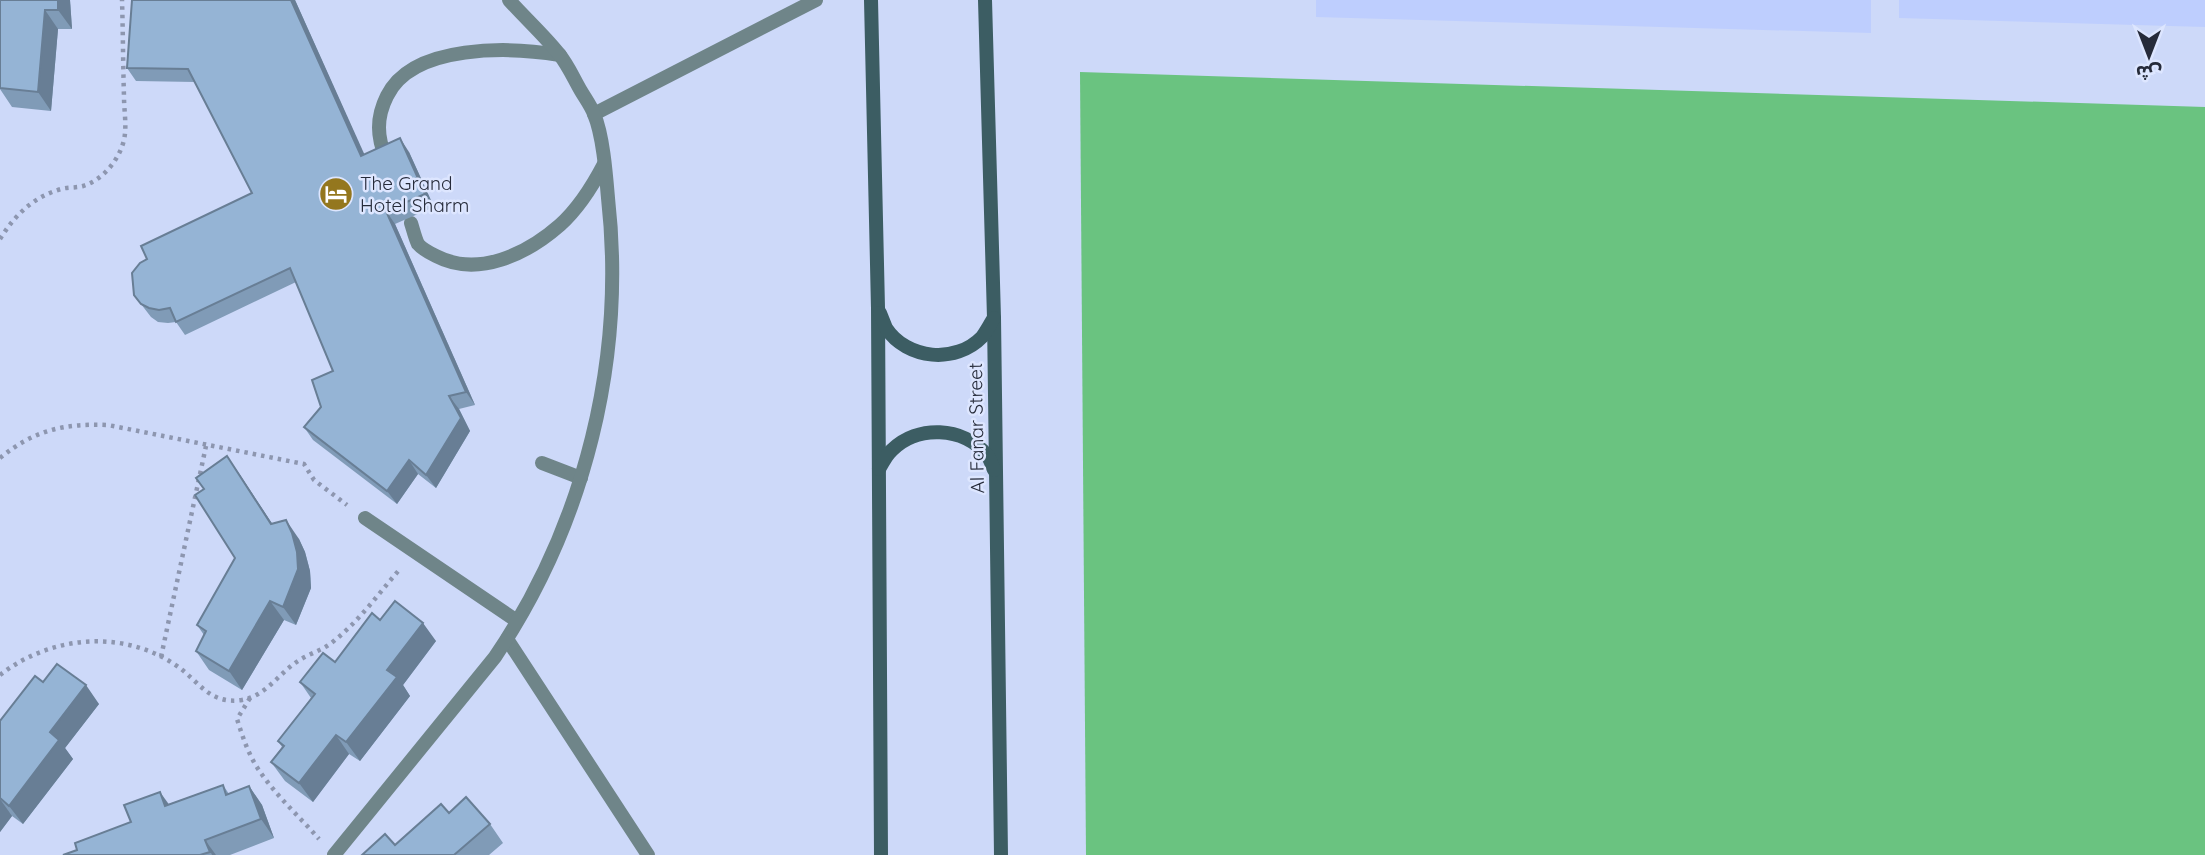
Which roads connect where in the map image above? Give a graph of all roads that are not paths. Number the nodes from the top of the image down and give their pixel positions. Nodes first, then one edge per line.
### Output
1 (509, 0) edge
2 (816, 0) edge
3 (871, 0) edge
4 (985, 0) edge
5 (560, 55) junction
6 (594, 114) junction
7 (386, 159) edge
8 (604, 164) junction
9 (411, 223) dead end
10 (878, 308) junction
11 (994, 318) junction
12 (542, 463) dead end
13 (879, 469) junction
14 (997, 474) junction
15 (581, 478) junction
16 (365, 518) road end
17 (517, 621) junction
18 (507, 639) junction
19 (334, 855) edge
20 (649, 855) edge
21 (881, 855) edge
22 (1001, 855) edge

1 - 5 lane
2 - 6 lane
3 - 10 main road
4 - 11 main road, Al Fanar Street
5 - 6 lane
5 - 7 lane
6 - 8 lane
8 - 9 lane
8 - 15 lane
10 - 11 main road
10 - 13 main road
11 - 14 main road, Al Fanar Street
12 - 15 lane
13 - 14 main road
13 - 21 main road
14 - 22 main road, Al Fanar Street
15 - 17 lane
16 - 17 lane
17 - 18 lane
18 - 19 lane
18 - 20 lane

